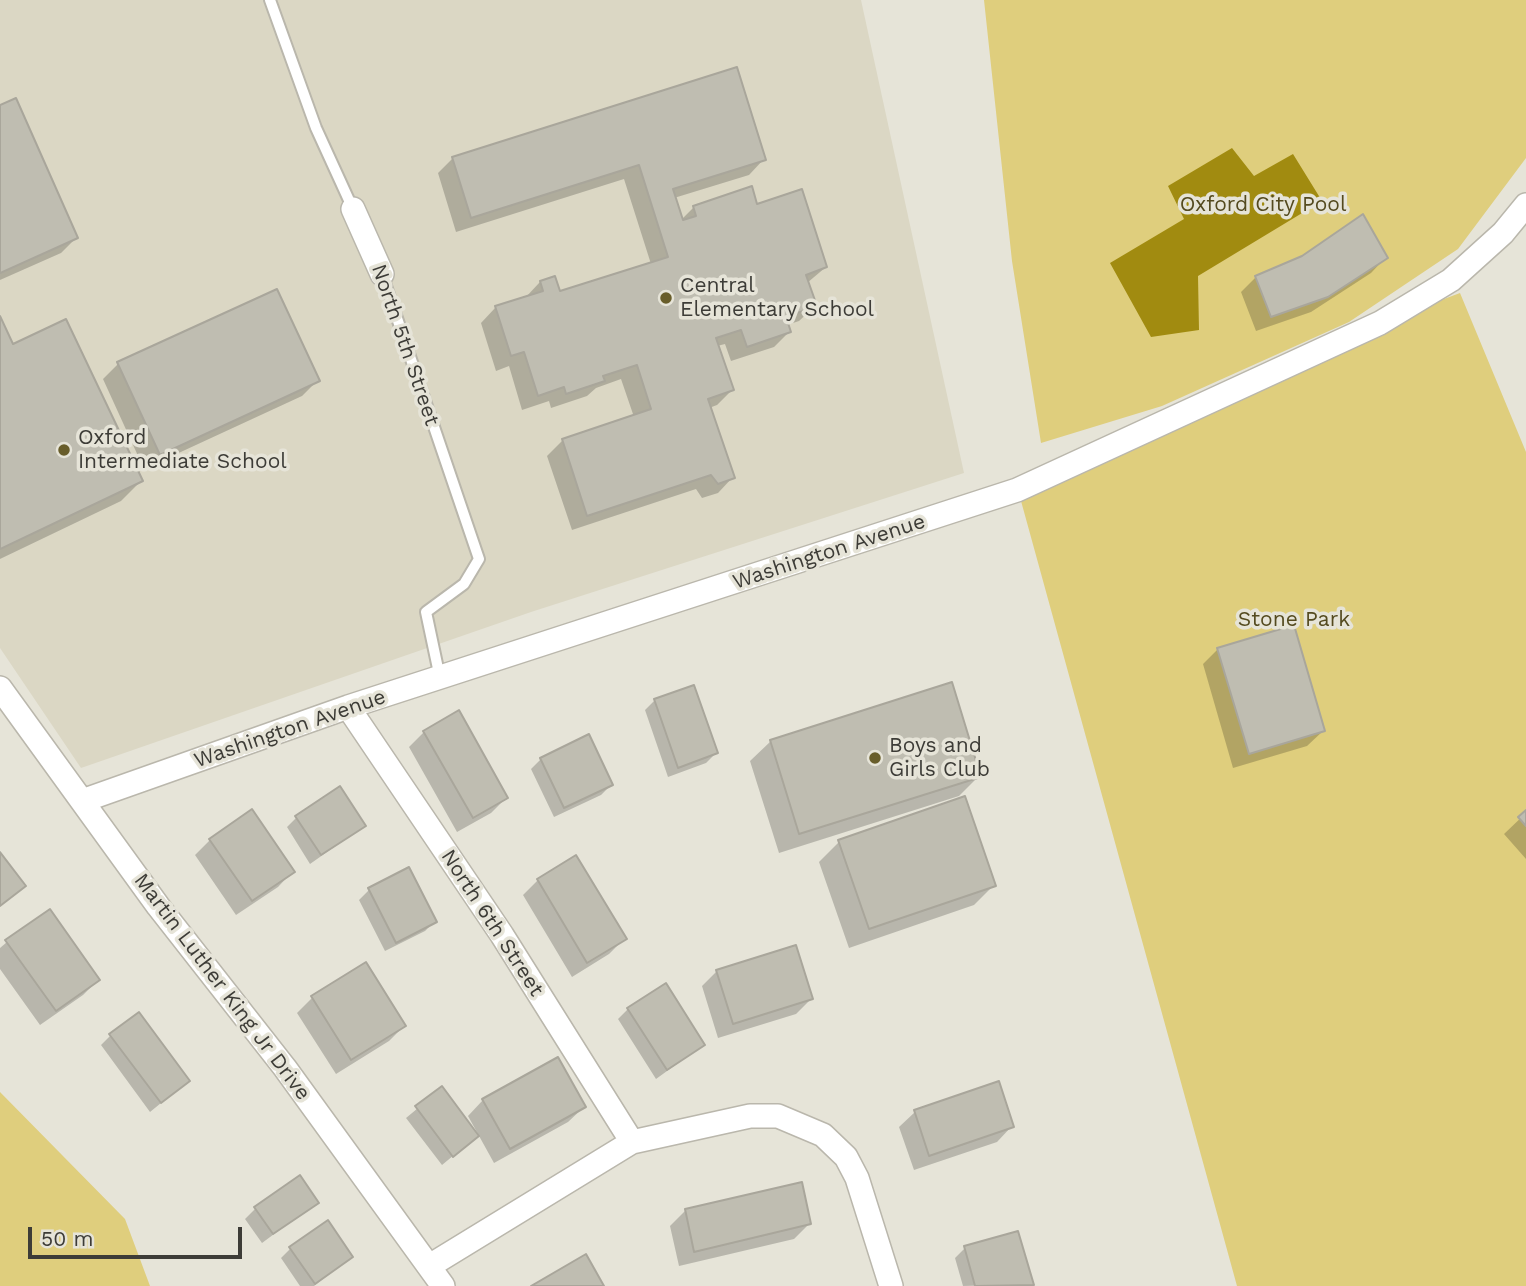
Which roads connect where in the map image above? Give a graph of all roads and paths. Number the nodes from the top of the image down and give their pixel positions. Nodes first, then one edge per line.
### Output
1 (270, 0) edge
2 (1526, 205) edge
3 (353, 209) joint
4 (382, 274) joint
5 (440, 678) junction
6 (0, 688) edge
7 (348, 707) junction
8 (82, 801) junction
9 (632, 1142) junction
10 (431, 1265) junction
11 (443, 1286) edge
12 (891, 1286) edge

1 - 3 lane, North 5th Street
2 - 5 street, Washington Avenue
3 - 4 street, North 5th Street
4 - 5 lane, North 5th Street
5 - 7 street, Washington Avenue
6 - 8 street, Martin Luther King Jr Drive
7 - 8 street, Washington Avenue
7 - 9 street, North 6th Street
8 - 10 street, Martin Luther King Jr Drive
9 - 10 street
9 - 12 street
10 - 11 street, Martin Luther King Jr Drive

